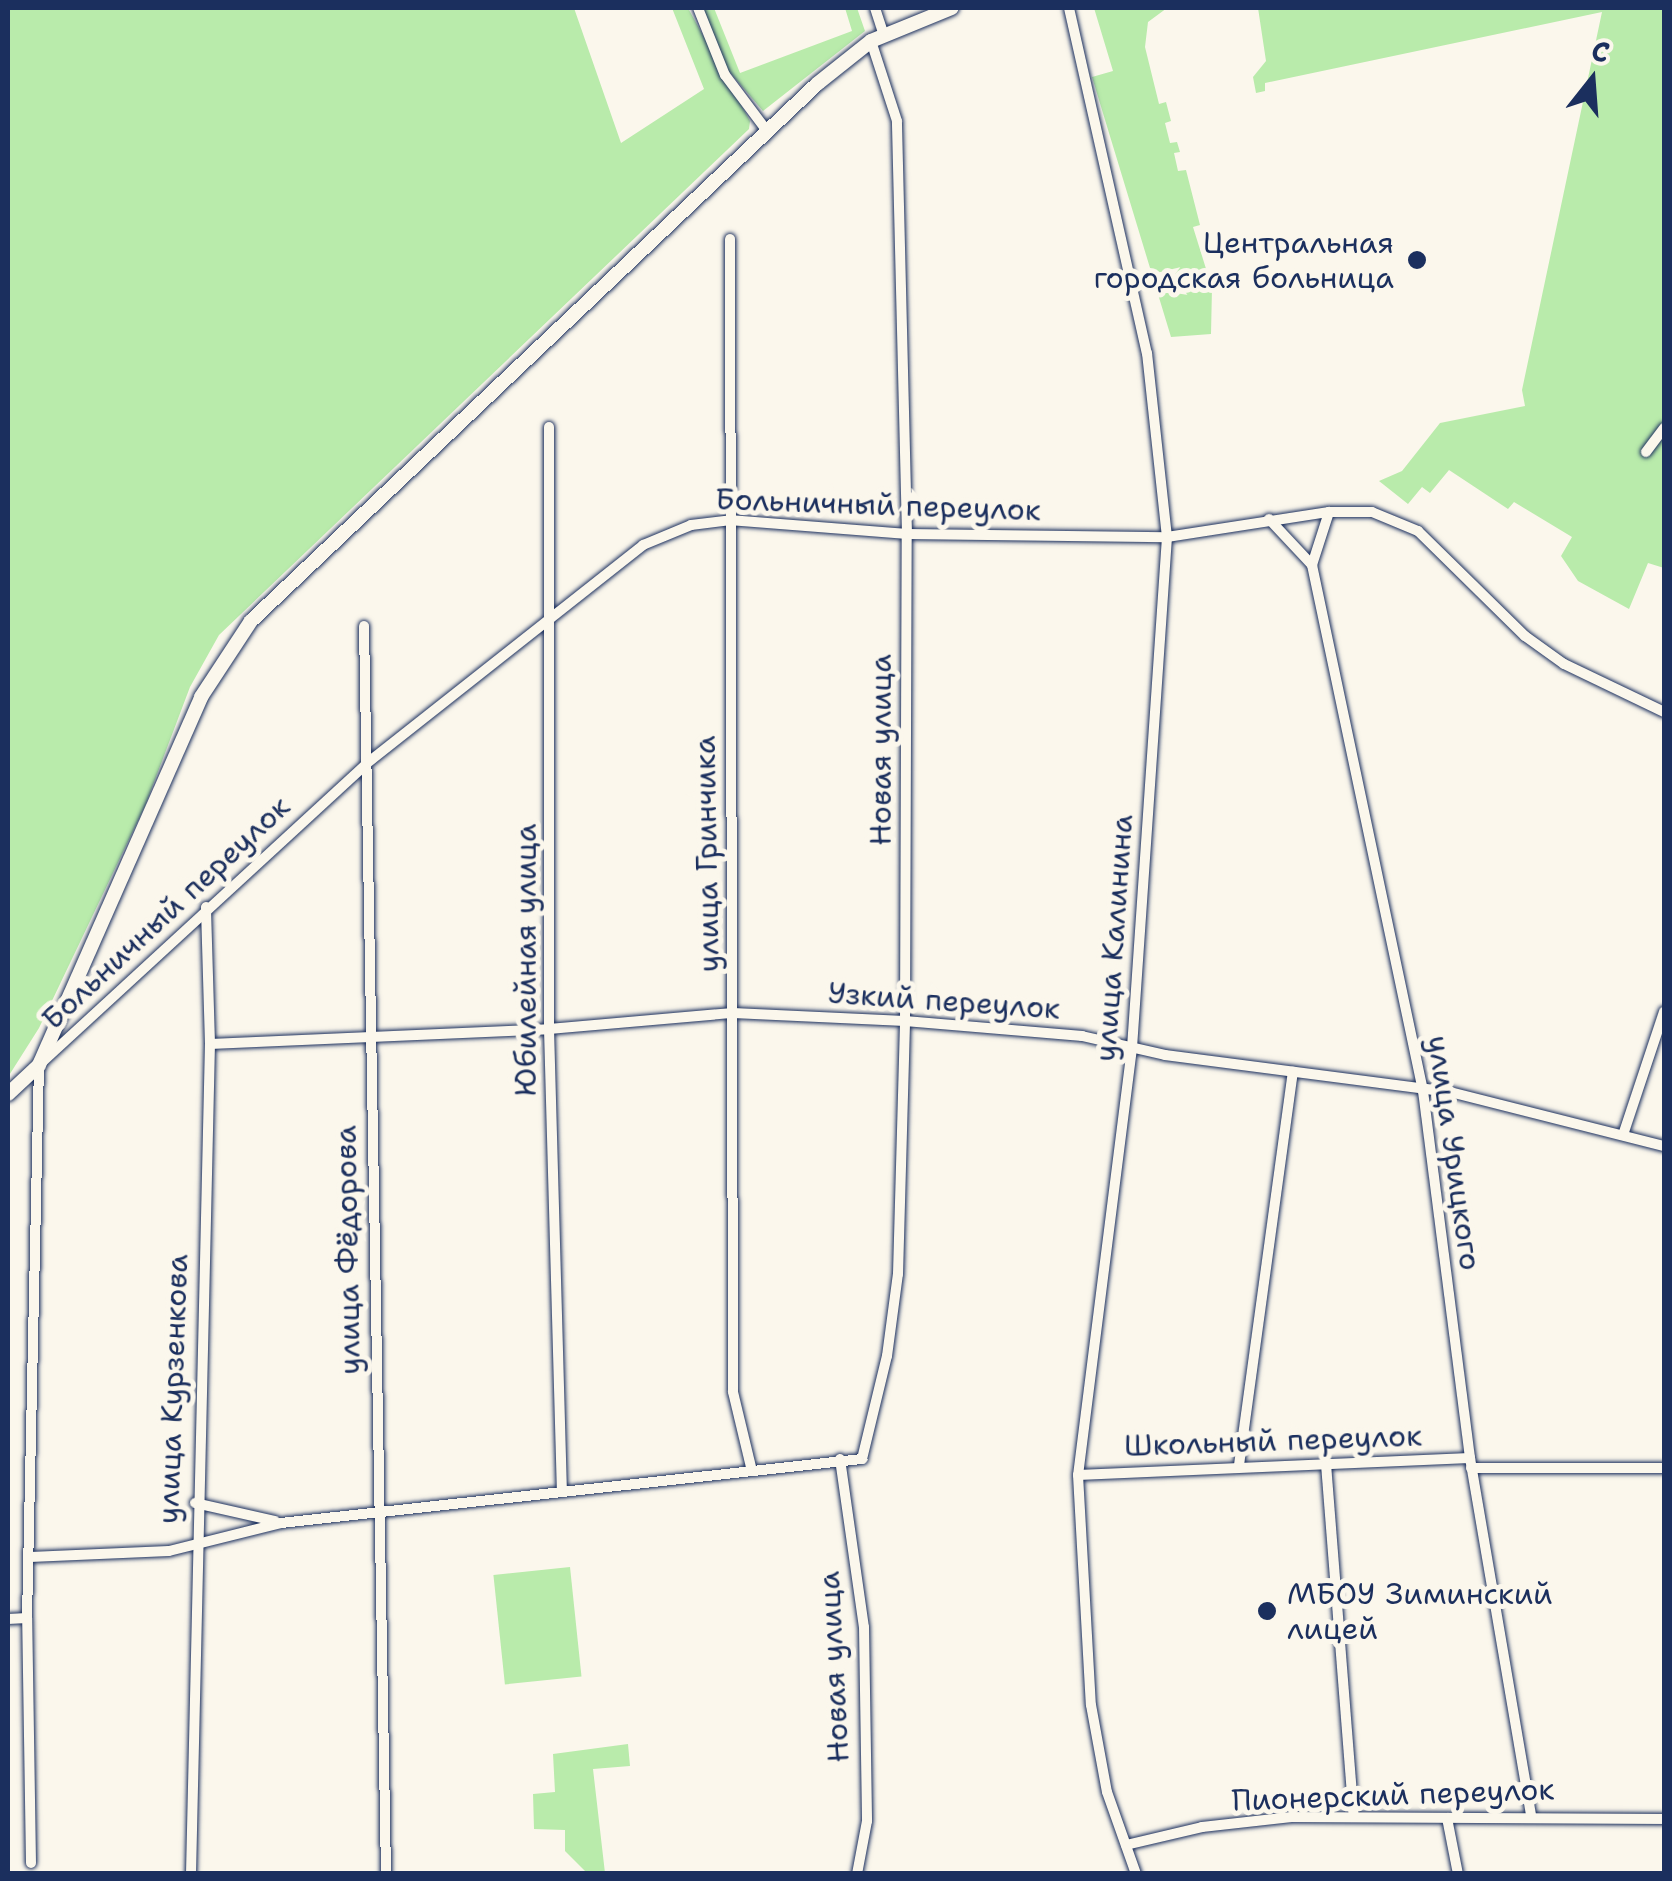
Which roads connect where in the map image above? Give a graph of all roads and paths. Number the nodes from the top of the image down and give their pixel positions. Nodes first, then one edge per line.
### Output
1 (698, 8) edge
2 (876, 8) edge
3 (952, 8) edge
4 (1069, 8) edge
5 (878, 38) junction
6 (768, 130) junction
7 (730, 239) dead end
8 (549, 427) dead end
9 (1664, 428) edge
10 (1646, 452) dead end
11 (1330, 512) junction
12 (1269, 519) junction
13 (728, 520) junction
14 (907, 534) junction
15 (1167, 537) junction
16 (1312, 565) junction
17 (552, 616) junction
18 (364, 626) dead end
19 (1664, 712) edge
20 (371, 760) junction
21 (206, 907) junction
22 (1664, 1012) edge
23 (733, 1013) junction
24 (905, 1021) junction
25 (548, 1029) junction
26 (370, 1036) junction
27 (210, 1044) junction
28 (1132, 1048) junction
29 (39, 1065) junction
30 (1292, 1072) junction
31 (1423, 1091) junction
32 (8, 1094) edge
33 (1623, 1135) junction
34 (1664, 1146) edge
35 (840, 1459) junction
36 (1471, 1463) junction
37 (1326, 1464) junction
38 (1240, 1465) junction
39 (751, 1468) junction
40 (1664, 1468) edge
41 (1078, 1474) junction
42 (562, 1492) junction
43 (194, 1503) junction
44 (378, 1516) junction
45 (280, 1523) junction
46 (194, 1545) junction
47 (30, 1557) junction
48 (27, 1618) junction
49 (8, 1619) edge
50 (1531, 1815) junction
51 (1354, 1817) junction
52 (1447, 1818) junction
53 (1664, 1818) edge
54 (1126, 1845) junction
55 (31, 1863) dead end
56 (191, 1874) edge
57 (386, 1874) edge
58 (857, 1874) edge
59 (1136, 1874) edge
60 (1458, 1874) edge

1 - 6 street
2 - 5 street, Новая улица
3 - 5 street
4 - 15 street, улица Калинина
5 - 6 street
5 - 14 street, Новая улица
6 - 29 street
7 - 13 street, улица Гринчика
8 - 17 street, Юбилейная улица
9 - 10 street
11 - 12 street, Больничный переулок
11 - 16 street
11 - 19 street, Больничный переулок
12 - 15 street, Больничный переулок
12 - 16 street
13 - 14 street, Больничный переулок
13 - 17 street, Больничный переулок
13 - 23 street, улица Гринчика
14 - 15 street, Больничный переулок
14 - 24 street, Новая улица
15 - 28 street, улица Калинина
16 - 31 street, улица Урицкого
17 - 20 street, Больничный переулок
17 - 25 street, Юбилейная улица
18 - 20 street, улица Фёдорова
20 - 21 street, Больничный переулок
20 - 26 street, улица Фёдорова
21 - 27 street, улица Курзенкова
21 - 29 street, Больничный переулок
22 - 33 street
23 - 24 street, Узкий переулок
23 - 25 street, Узкий переулок
23 - 39 street, улица Гринчика
24 - 28 street, Узкий переулок
24 - 35 street, Новая улица
25 - 26 street, Узкий переулок
25 - 42 street, Юбилейная улица
26 - 27 street, Узкий переулок
26 - 44 street, улица Фёдорова
27 - 43 street, улица Курзенкова
28 - 30 street, Узкий переулок
28 - 41 street, улица Калинина
29 - 32 street
29 - 47 street
30 - 31 street, Узкий переулок
30 - 38 street
31 - 33 street, Узкий переулок
31 - 36 street, улица Урицкого
33 - 34 street, Узкий переулок
35 - 39 street
35 - 58 street, Новая улица
36 - 37 street, Школьный переулок
36 - 40 street, Школьный переулок
36 - 50 street, улица Урицкого
37 - 38 street, Школьный переулок
37 - 51 street
38 - 41 street, Школьный переулок
39 - 42 street
41 - 54 street, улица Калинина
42 - 44 street
43 - 45 street
43 - 46 street, улица Курзенкова
44 - 45 street
44 - 57 street, улица Фёдорова
45 - 46 street
46 - 47 street
46 - 56 street, улица Курзенкова
47 - 48 street
48 - 49 street
48 - 55 street
50 - 52 street, Пионерский переулок
50 - 53 street, Пионерский переулок
51 - 52 street, Пионерский переулок
51 - 54 street, Пионерский переулок
52 - 60 street
54 - 59 street, улица Калинина

